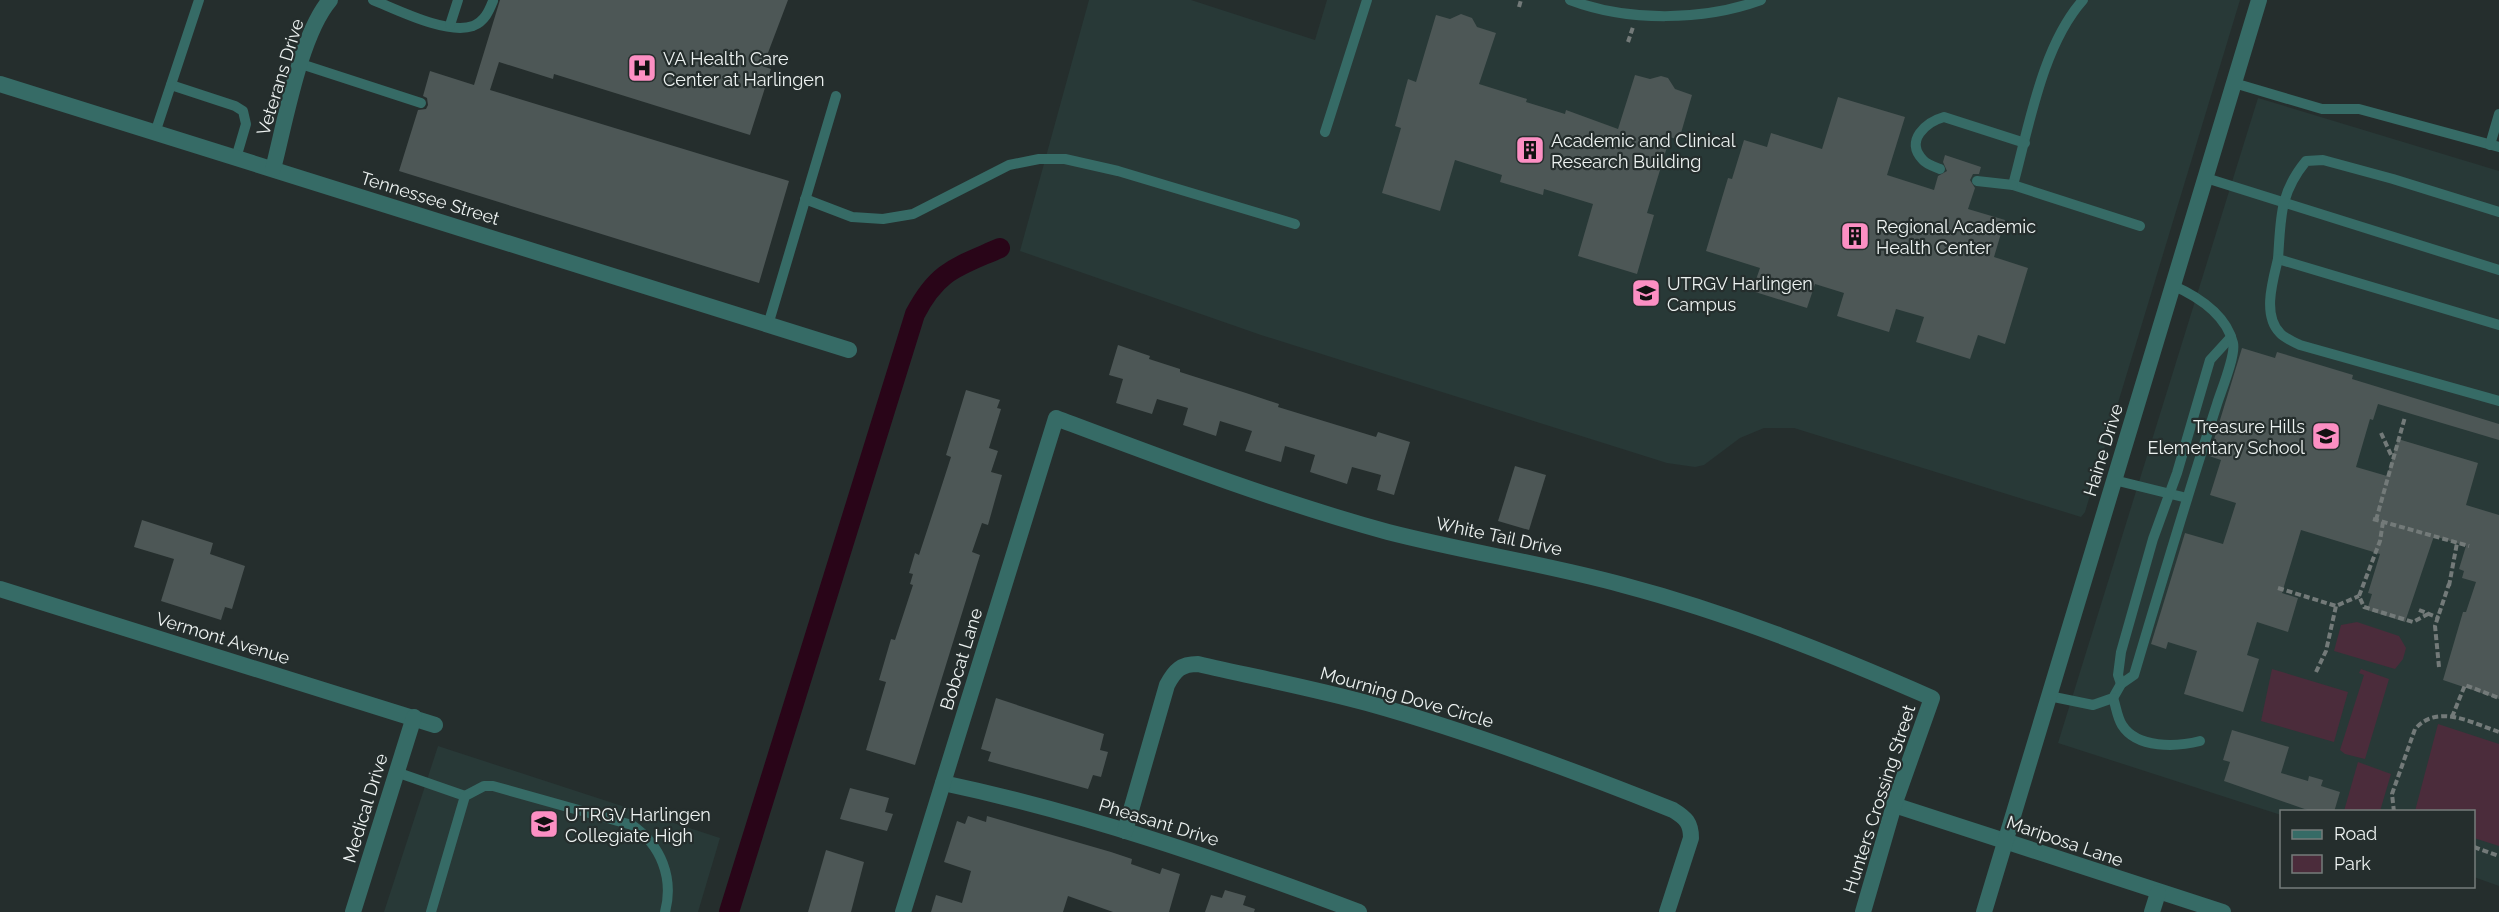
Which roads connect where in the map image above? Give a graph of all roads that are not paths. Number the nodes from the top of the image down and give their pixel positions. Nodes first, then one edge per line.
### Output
1 (199, 0) edge
2 (330, 0) edge
3 (373, 0) edge
4 (458, 0) edge
5 (1367, 0) edge
6 (1570, 0) edge
7 (1761, 0) edge
8 (2083, 0) edge
9 (2259, 0) edge
10 (493, 1) edge
11 (450, 25) junction
12 (301, 63) junction
13 (2234, 83) junction
14 (0, 84) edge
15 (171, 85) junction
16 (836, 96) dead end
17 (421, 103) dead end
18 (2499, 114) edge
19 (1325, 132) dead end
20 (155, 133) junction
21 (2025, 143) junction
22 (2495, 146) edge
23 (236, 158) junction
24 (1940, 169) dead end
25 (273, 170) junction
26 (2206, 178) junction
27 (1977, 181) dead end
28 (2013, 185) junction
29 (805, 199) junction
30 (2282, 203) junction
31 (2499, 212) edge
32 (1295, 224) dead end
33 (2140, 226) dead end
34 (2278, 259) junction
35 (2499, 270) edge
36 (2172, 285) junction
37 (768, 325) junction
38 (2499, 325) edge
39 (2231, 337) junction
40 (849, 350) dead end
41 (2499, 401) edge
42 (1056, 418) joint
43 (2114, 480) junction
44 (2169, 494) junction
45 (2187, 498) junction
46 (0, 589) edge
47 (2121, 684) junction
48 (2049, 696) junction
49 (1932, 698) joint
50 (2113, 698) junction
51 (414, 717) junction
52 (435, 725) dead end
53 (2200, 741) dead end
54 (396, 771) junction
55 (943, 783) junction
56 (465, 796) junction
57 (1894, 805) junction
58 (1125, 831) junction
59 (2005, 841) junction
60 (2158, 893) junction
61 (353, 912) edge
62 (431, 912) edge
63 (665, 912) edge
64 (903, 912) edge
65 (1359, 912) edge
66 (1667, 912) edge
67 (1863, 912) edge
68 (1984, 912) edge
69 (2152, 912) edge
70 (2223, 912) edge

1 - 15 lane
2 - 12 street, Veterans Drive
3 - 11 lane
4 - 11 lane
5 - 19 lane
6 - 7 lane
8 - 21 lane
9 - 13 street, Haine Drive
10 - 11 lane
12 - 17 lane
12 - 25 street, Veterans Drive
13 - 22 lane
13 - 26 street, Haine Drive
14 - 20 street, Tennessee Street
15 - 20 lane
15 - 23 lane
16 - 29 lane
18 - 22 lane
20 - 23 street, Tennessee Street
21 - 24 lane
21 - 28 lane
23 - 25 street, Tennessee Street
25 - 37 street, Tennessee Street
26 - 30 lane
26 - 36 street, Haine Drive
27 - 28 lane
28 - 33 lane
29 - 32 lane
29 - 37 lane
30 - 31 lane
30 - 34 lane
30 - 35 lane
34 - 38 lane
34 - 41 lane
36 - 39 lane
36 - 43 street, Haine Drive
37 - 40 street, Tennessee Street
39 - 44 lane
39 - 45 lane
42 - 49 street, White Tail Drive
42 - 55 street, Bobcat Lane
43 - 44 lane
43 - 48 street, Haine Drive
44 - 45 lane
44 - 47 lane
45 - 47 lane
46 - 51 street, Vermont Avenue
47 - 50 lane
48 - 50 lane
48 - 59 street, Haine Drive
49 - 57 street, Hunters Crossing Street
50 - 53 lane
51 - 52 street, Vermont Avenue
51 - 54 street, Medical Drive
54 - 56 lane
54 - 61 street, Medical Drive
55 - 58 street, Pheasant Drive
55 - 64 street, Bobcat Lane
56 - 62 lane
56 - 63 lane
57 - 59 street, Mariposa Lane
57 - 67 street, Hunters Crossing Street
58 - 65 street, Pheasant Drive
58 - 66 street, Mourning Dove Circle
59 - 60 street, Mariposa Lane
59 - 68 street, Haine Drive
60 - 69 street
60 - 70 street, Mariposa Lane

